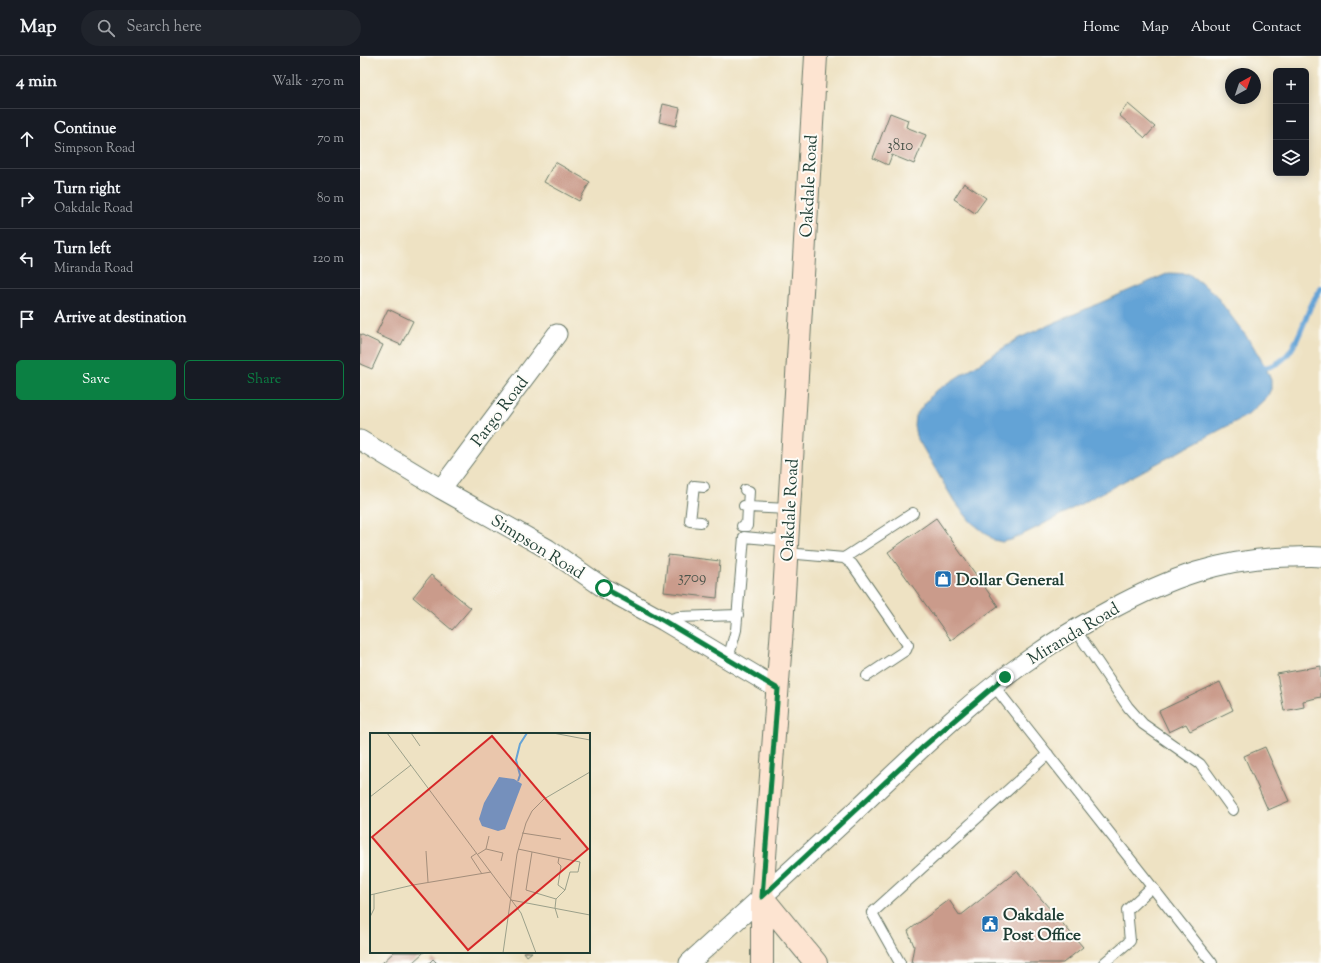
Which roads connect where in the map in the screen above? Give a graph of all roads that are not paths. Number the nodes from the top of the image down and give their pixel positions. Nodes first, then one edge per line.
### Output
1 (816, 56) edge
2 (557, 334) dead end
3 (360, 440) edge
4 (704, 487) dead end
5 (441, 489) junction
6 (744, 490) dead end
7 (746, 507) junction
8 (789, 509) junction
9 (913, 512) dead end
10 (701, 522) dead end
11 (744, 537) junction
12 (787, 547) junction
13 (1321, 557) edge
14 (844, 558) junction
15 (738, 615) junction
16 (664, 621) junction
17 (1075, 629) junction
18 (728, 659) junction
19 (867, 676) dead end
20 (994, 686) junction
21 (778, 689) junction
22 (1048, 754) junction
23 (1233, 810) dead end
24 (1152, 887) junction
25 (762, 897) junction
26 (688, 963) edge
27 (762, 963) edge
28 (816, 963) edge
29 (900, 963) edge
30 (1104, 963) edge
31 (1212, 963) edge

1 - 8 main road, Oakdale Road
2 - 5 street, Pargo Road
3 - 5 street, Simpson Road
4 - 10 lane
5 - 16 street, Simpson Road
6 - 7 lane
7 - 8 lane
7 - 11 lane
8 - 12 main road, Oakdale Road
9 - 14 lane
11 - 12 lane
11 - 15 lane
12 - 14 lane
12 - 21 main road, Oakdale Road
13 - 17 street, Miranda Road
14 - 19 lane
15 - 16 lane
15 - 18 lane
16 - 18 street, Simpson Road
17 - 20 street, Miranda Road
17 - 23 lane
18 - 21 street, Simpson Road
20 - 22 lane
20 - 25 street, Miranda Road
21 - 25 main road, Oakdale Road
22 - 24 lane
22 - 29 lane
24 - 30 lane
24 - 31 lane
25 - 26 street, Miranda Road
25 - 27 main road, Oakdale Road
25 - 28 main road

